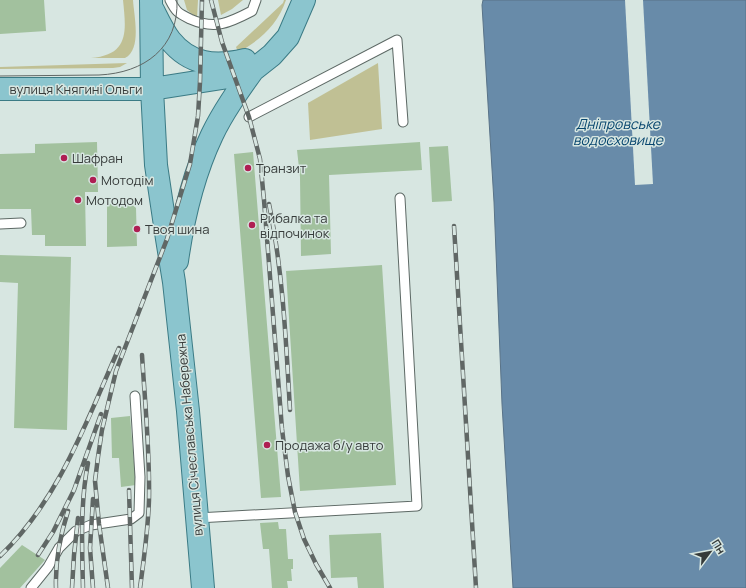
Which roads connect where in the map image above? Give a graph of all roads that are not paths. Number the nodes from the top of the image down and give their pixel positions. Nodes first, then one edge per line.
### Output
1 (256, 0) edge
2 (304, 0) edge
3 (158, 2) edge
4 (288, 38) junction
5 (253, 70) junction
6 (0, 89) edge
7 (152, 89) junction
8 (249, 117) dead end
9 (403, 122) dead end
10 (400, 198) dead end
11 (21, 223) dead end
12 (0, 224) edge
13 (174, 282) junction
14 (135, 396) dead end
15 (197, 518) junction
16 (31, 588) edge
17 (203, 588) edge

1 - 3 lane
2 - 4 main road
3 - 4 main road
3 - 7 main road, вулиця Січеславська Набережна
4 - 5 main road
5 - 7 main road, вулиця Княгині Ольги
5 - 13 main road, вулиця Січеславська Набережна
6 - 7 main road, вулиця Княгині Ольги
7 - 13 main road, вулиця Січеславська Набережна
8 - 9 lane
10 - 15 lane
11 - 12 lane
13 - 15 main road, вулиця Січеславська Набережна
14 - 16 lane
15 - 17 main road, вулиця Січеславська Набережна

